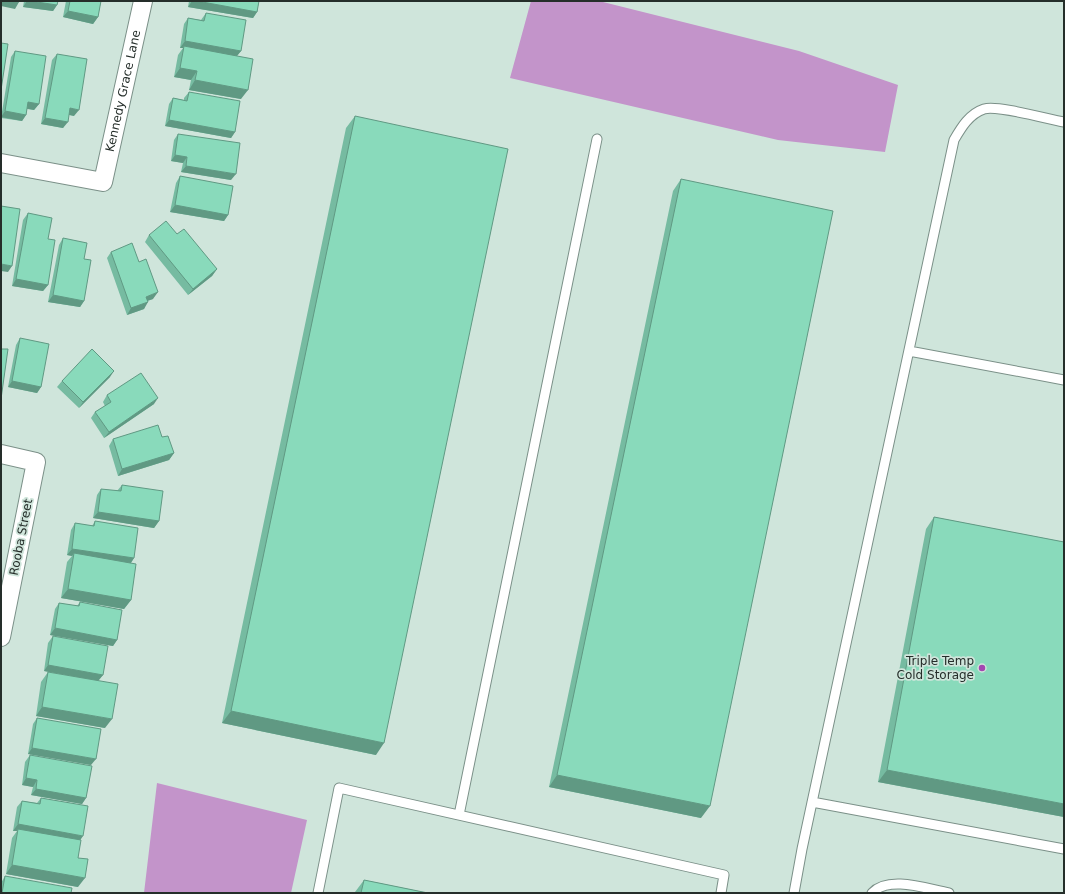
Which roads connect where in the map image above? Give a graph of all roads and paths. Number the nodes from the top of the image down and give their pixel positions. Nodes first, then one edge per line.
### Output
1 (143, 1) edge
2 (1064, 122) edge
3 (597, 139) dead end
4 (1, 163) edge
5 (909, 351) junction
6 (1064, 380) edge
7 (1, 454) edge
8 (1, 637) edge
9 (812, 802) junction
10 (460, 815) junction
11 (1064, 849) edge
12 (318, 893) edge
13 (721, 893) edge
14 (794, 893) edge
15 (872, 893) edge
16 (949, 893) edge

1 - 4 street, Kennedy Grace Lane
2 - 5 lane
3 - 10 lane
5 - 6 lane
5 - 9 lane
7 - 8 street, Rooba Street
9 - 11 lane
9 - 14 lane
10 - 12 lane
10 - 13 lane
15 - 16 lane

